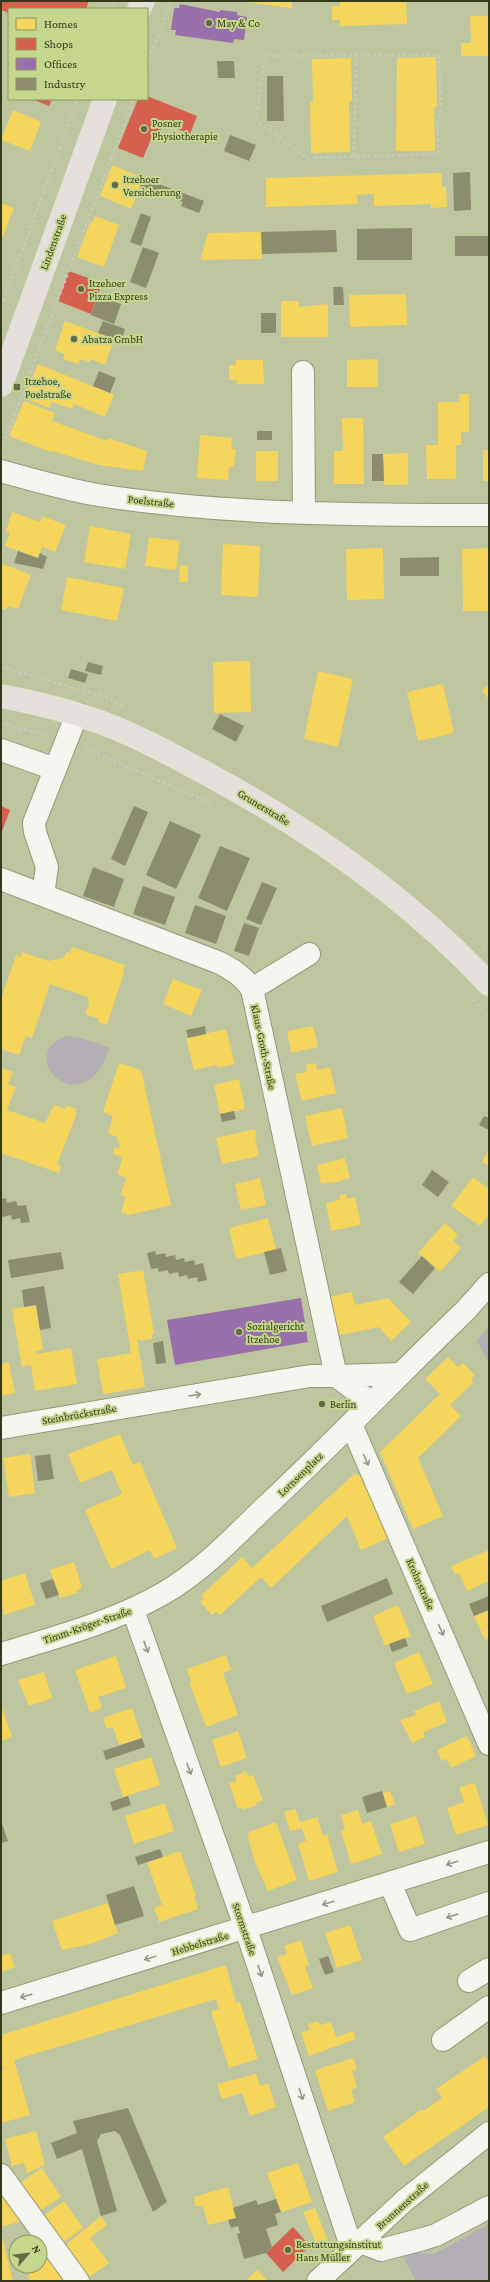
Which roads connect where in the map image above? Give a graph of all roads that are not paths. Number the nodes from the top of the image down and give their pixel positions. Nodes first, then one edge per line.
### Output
1 (105, 100) edge
2 (304, 372) dead end
3 (1, 385) edge
4 (1, 471) edge
5 (304, 513) junction
6 (489, 515) edge
7 (1, 696) edge
8 (77, 714) junction
9 (1, 750) edge
10 (55, 769) junction
11 (1, 879) edge
12 (43, 895) junction
13 (309, 954) dead end
14 (489, 984) edge
15 (252, 989) junction
16 (489, 1284) edge
17 (401, 1374) junction
18 (336, 1376) junction
19 (372, 1403) junction
20 (351, 1424) junction
21 (1, 1428) edge
22 (226, 1544) joint
23 (133, 1610) junction
24 (1, 1654) edge
25 (489, 1744) edge
26 (489, 1852) edge
27 (390, 1883) junction
28 (489, 1903) edge
29 (246, 1928) junction
30 (489, 1969) edge
31 (469, 1981) dead end
32 (1, 2003) edge
33 (489, 2008) edge
34 (443, 2040) dead end
35 (489, 2133) edge
36 (1, 2175) edge
37 (489, 2207) edge
38 (356, 2246) junction
39 (78, 2281) edge
40 (318, 2281) edge

1 - 3 main road, Lindenstraße
2 - 5 street
4 - 5 street, Poelstraße
5 - 6 street, Poelstraße
7 - 8 main road, Grunerstraße
8 - 10 street
8 - 14 main road, Grunerstraße
9 - 10 street
10 - 12 street
11 - 12 street, Klaus-Groth-Straße
12 - 15 street, Klaus-Groth-Straße
13 - 15 street
15 - 18 street, Klaus-Groth-Straße
16 - 17 street, Lornsenplatz
17 - 18 street
17 - 19 street, Lornsenplatz
18 - 19 street
21 -> 18 street, Steinbrückstraße
19 - 20 street, Lornsenplatz
20 - 22 street, Lornsenplatz
20 -> 25 street, Krohnstraße
22 - 23 street, Timm-Kröger-Straße
23 - 24 street, Timm-Kröger-Straße
23 -> 29 street, Stormstraße
26 -> 27 street, Hebbelstraße
28 -> 27 street
27 -> 29 street, Hebbelstraße
29 -> 32 street, Hebbelstraße
29 -> 38 street, Stormstraße
30 - 31 street
33 - 34 street
35 - 38 street, Brunnenstraße
36 - 39 street
37 - 38 street
38 - 40 street, Brunnenstraße

